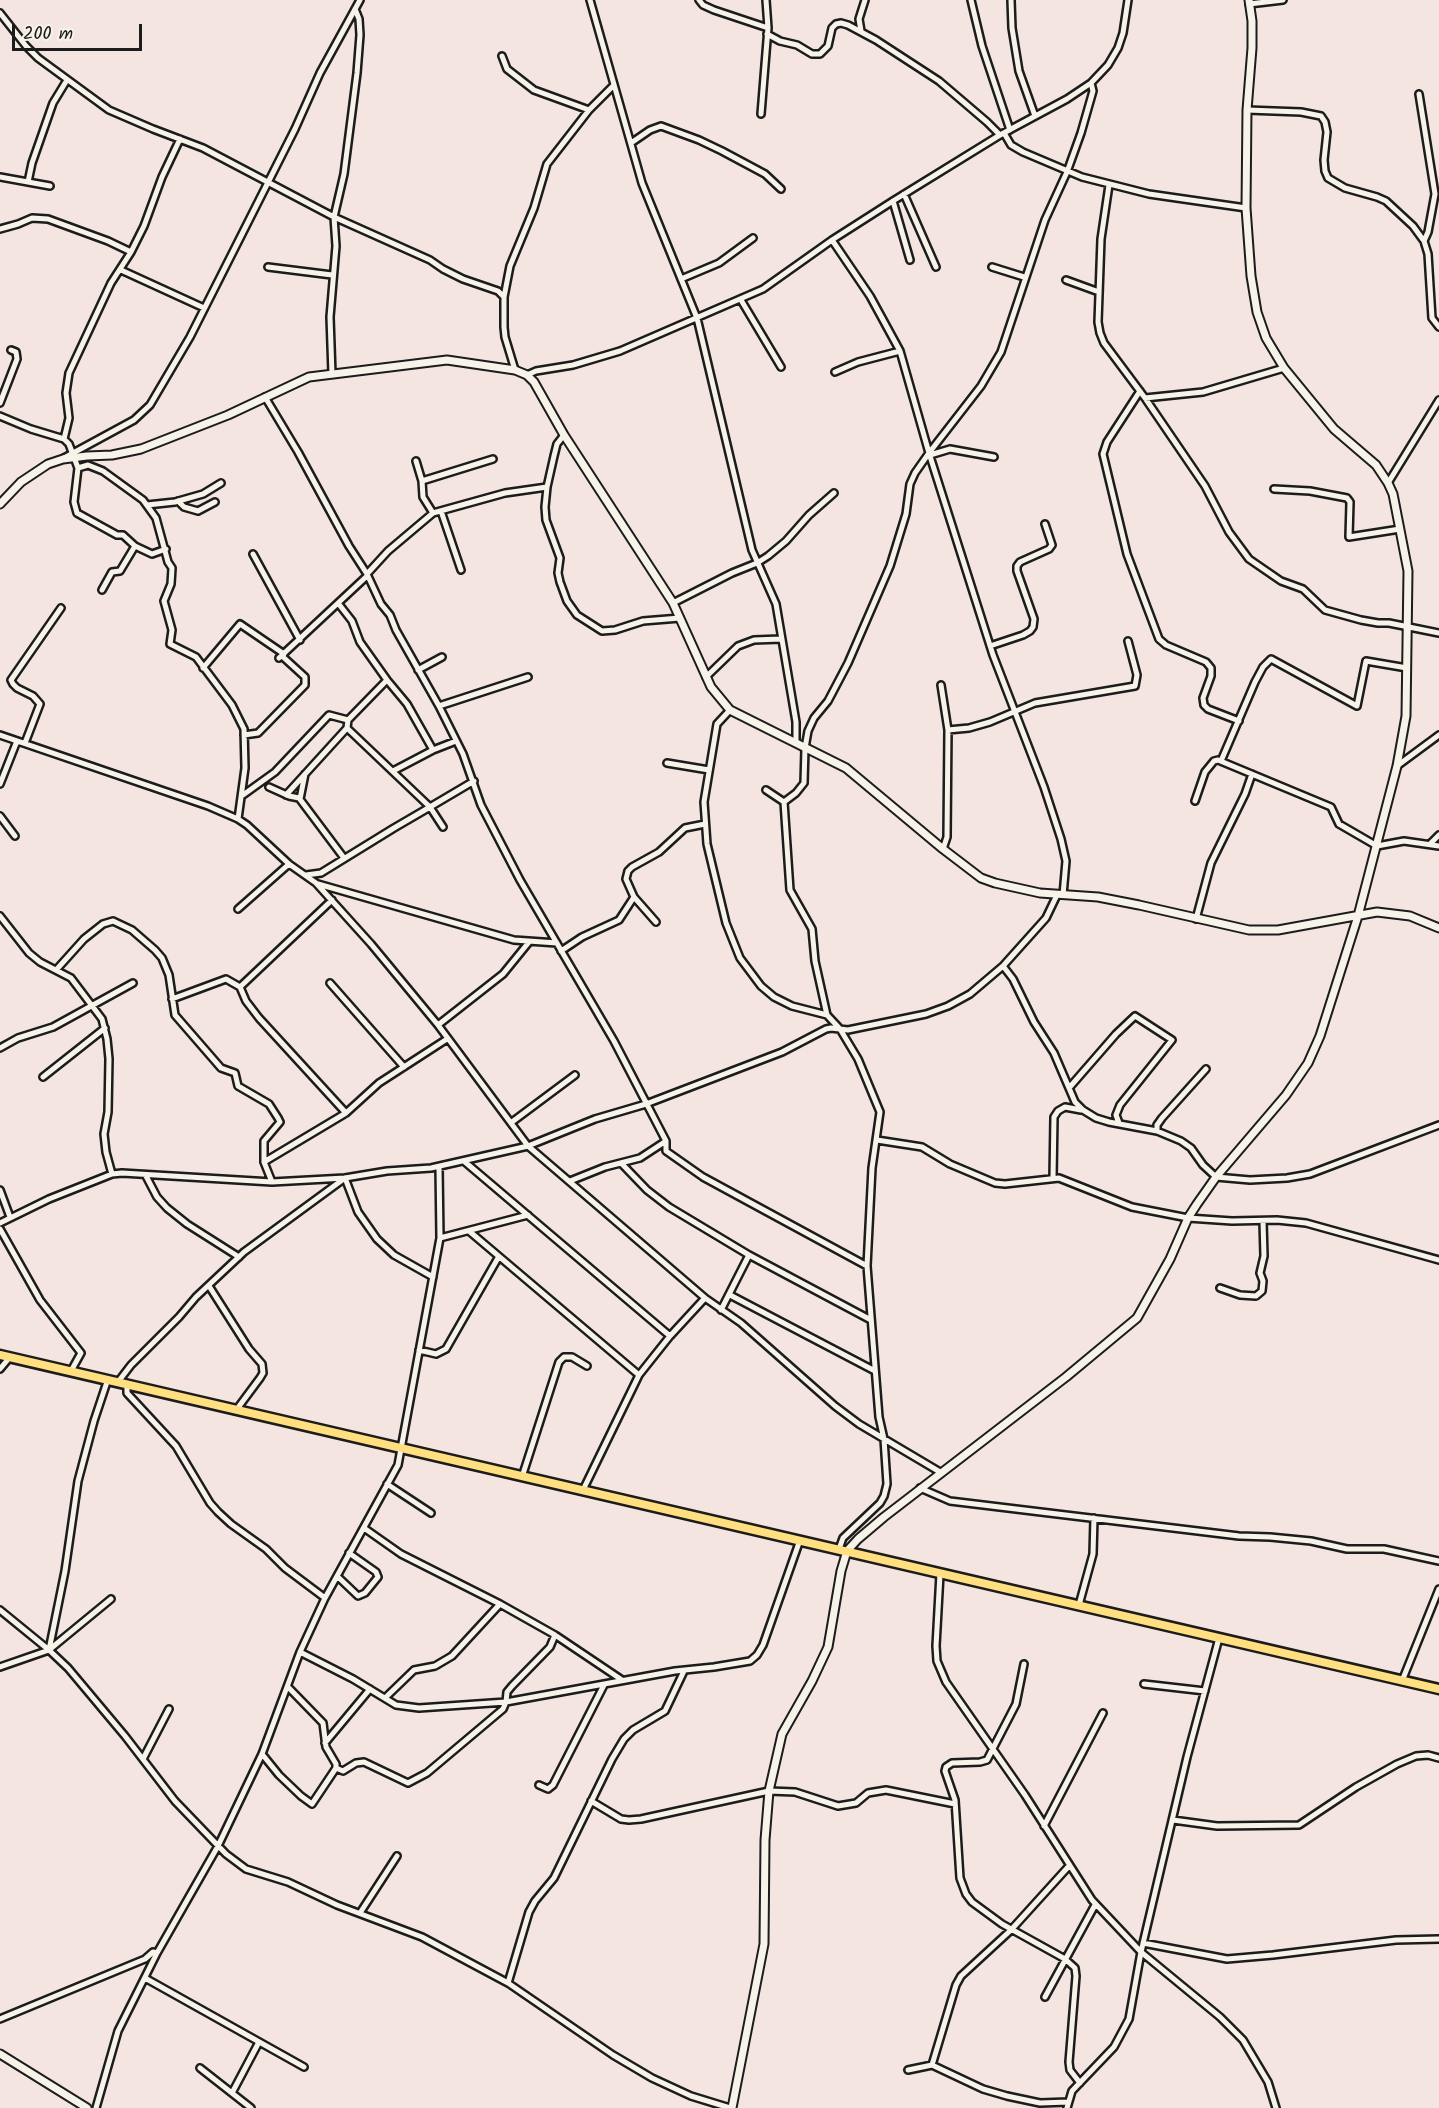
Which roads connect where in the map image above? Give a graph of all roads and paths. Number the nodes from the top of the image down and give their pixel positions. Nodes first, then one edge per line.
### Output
1 (360, 0) edge
2 (590, 0) edge
3 (699, 0) edge
4 (766, 0) edge
5 (864, 0) edge
6 (970, 0) edge
7 (1011, 0) edge
8 (1128, 0) edge
9 (1283, 0) edge
10 (1249, 2) edge
11 (355, 9) junction
12 (0, 13) edge
13 (768, 31) junction
14 (861, 31) junction
15 (502, 56) dead end
16 (67, 80) junction
17 (1091, 83) junction
18 (614, 85) junction
19 (1419, 94) dead end
20 (589, 110) junction
21 (1247, 110) junction
22 (760, 114) dead end
23 (1035, 116) junction
24 (1005, 133) junction
25 (180, 140) junction
26 (631, 143) junction
27 (1067, 172) junction
28 (0, 177) edge
29 (28, 182) junction
30 (268, 182) junction
31 (1109, 184) junction
32 (50, 186) dead end
33 (781, 189) dead end
34 (904, 194) junction
35 (892, 201) junction
36 (1246, 208) junction
37 (334, 217) junction
38 (0, 229) edge
39 (753, 238) dead end
40 (832, 240) junction
41 (1424, 241) junction
42 (131, 252) junction
43 (910, 260) dead end
44 (268, 267) dead end
45 (936, 267) dead end
46 (992, 267) dead end
47 (121, 270) junction
48 (332, 275) junction
49 (1024, 277) junction
50 (681, 279) junction
51 (1066, 280) dead end
52 (1099, 292) junction
53 (504, 297) junction
54 (741, 300) junction
55 (204, 308) junction
56 (697, 318) junction
57 (1439, 327) edge
58 (11, 350) dead end
59 (900, 351) junction
60 (781, 367) dead end
61 (1284, 368) junction
62 (515, 370) junction
63 (835, 372) dead end
64 (332, 374) junction
65 (528, 375) junction
66 (1140, 391) junction
67 (264, 397) junction
68 (1145, 398) junction
69 (1439, 400) edge
70 (0, 403) edge
71 (0, 416) edge
72 (564, 435) junction
73 (64, 439) junction
74 (930, 454) junction
75 (75, 455) junction
76 (994, 457) dead end
77 (493, 459) dead end
78 (416, 461) dead end
79 (78, 468) junction
80 (422, 480) junction
81 (221, 483) dead end
82 (1388, 483) junction
83 (546, 487) junction
84 (1274, 489) dead end
85 (834, 493) dead end
86 (178, 501) junction
87 (1, 502) edge
88 (214, 502) dead end
89 (147, 505) junction
90 (441, 511) junction
91 (433, 513) junction
92 (1045, 524) dead end
93 (1400, 529) junction
94 (135, 546) junction
95 (166, 549) junction
96 (253, 554) dead end
97 (758, 563) junction
98 (461, 570) dead end
99 (368, 575) junction
100 (102, 590) dead end
101 (338, 603) junction
102 (673, 603) junction
103 (61, 608) dead end
104 (680, 618) junction
105 (1408, 626) junction
106 (1439, 633) edge
107 (781, 639) junction
108 (300, 640) junction
109 (1128, 641) dead end
110 (990, 646) junction
111 (281, 656) junction
112 (442, 657) dead end
113 (203, 668) junction
114 (1407, 668) junction
115 (418, 670) junction
116 (528, 677) dead end
117 (706, 677) junction
118 (387, 680) junction
119 (941, 685) dead end
120 (439, 706) junction
121 (730, 710) junction
122 (1014, 711) junction
123 (348, 720) junction
124 (1239, 721) junction
125 (348, 728) junction
126 (948, 730) junction
127 (0, 735) edge
128 (244, 735) junction
129 (1439, 735) edge
130 (17, 741) junction
131 (456, 741) junction
132 (25, 743) junction
133 (796, 743) junction
134 (805, 748) junction
135 (433, 750) junction
136 (1221, 761) junction
137 (667, 764) dead end
138 (1397, 766) junction
139 (709, 770) junction
140 (393, 771) junction
141 (305, 773) junction
142 (1252, 774) junction
143 (474, 781) junction
144 (0, 784) edge
145 (269, 787) dead end
146 (766, 790) dead end
147 (243, 795) junction
148 (286, 795) junction
149 (300, 799) junction
150 (1195, 801) dead end
151 (784, 802) junction
152 (430, 807) junction
153 (0, 816) edge
154 (238, 819) junction
155 (705, 824) junction
156 (443, 827) dead end
157 (1439, 835) edge
158 (15, 836) dead end
159 (1430, 844) junction
160 (1377, 846) junction
161 (1439, 846) edge
162 (943, 849) junction
163 (344, 858) junction
164 (289, 864) junction
165 (306, 875) junction
166 (316, 884) junction
167 (1060, 895) junction
168 (634, 897) junction
169 (332, 900) junction
170 (238, 909) dead end
171 (1358, 916) junction
172 (1196, 919) junction
173 (1, 920) edge
174 (656, 922) dead end
175 (1439, 928) edge
176 (529, 942) junction
177 (557, 943) junction
178 (561, 951) junction
179 (1003, 966) junction
180 (57, 969) junction
181 (133, 983) dead end
182 (330, 983) dead end
183 (240, 987) junction
184 (172, 999) junction
185 (93, 1006) junction
186 (827, 1015) junction
187 (438, 1025) junction
188 (105, 1028) junction
189 (840, 1029) junction
190 (447, 1039) junction
191 (0, 1048) edge
192 (404, 1067) junction
193 (1206, 1069) dead end
194 (575, 1075) dead end
195 (43, 1077) dead end
196 (1069, 1089) junction
197 (646, 1104) junction
198 (1083, 1110) junction
199 (346, 1113) junction
200 (512, 1122) junction
201 (1119, 1124) junction
202 (1439, 1125) edge
203 (1156, 1131) junction
204 (877, 1140) junction
205 (666, 1141) junction
206 (528, 1146) junction
207 (264, 1162) junction
208 (465, 1162) junction
209 (622, 1164) junction
210 (439, 1167) junction
211 (112, 1174) junction
212 (146, 1176) junction
213 (1216, 1177) junction
214 (345, 1178) junction
215 (1053, 1178) junction
216 (570, 1181) junction
217 (272, 1182) junction
218 (0, 1190) edge
219 (528, 1215) junction
220 (10, 1217) junction
221 (1188, 1218) junction
222 (1263, 1221) junction
223 (0, 1223) edge
224 (0, 1229) edge
225 (469, 1232) junction
226 (440, 1238) junction
227 (749, 1255) junction
228 (239, 1257) junction
229 (498, 1258) junction
230 (1439, 1260) edge
231 (867, 1266) junction
232 (433, 1277) junction
233 (209, 1286) junction
234 (1220, 1288) dead end
235 (730, 1295) junction
236 (705, 1298) junction
237 (721, 1310) junction
238 (871, 1320) junction
239 (670, 1336) junction
240 (419, 1350) junction
241 (0, 1355) edge
242 (10, 1357) junction
243 (587, 1366) dead end
244 (0, 1368) edge
245 (71, 1371) junction
246 (875, 1371) junction
247 (639, 1375) junction
248 (113, 1380) junction
249 (127, 1384) junction
250 (237, 1409) junction
251 (884, 1438) junction
252 (402, 1447) junction
253 (940, 1472) junction
254 (522, 1477) junction
255 (387, 1484) junction
256 (920, 1488) junction
257 (583, 1490) junction
258 (431, 1513) dead end
259 (1094, 1518) junction
260 (364, 1528) junction
261 (800, 1540) junction
262 (843, 1550) junction
263 (349, 1553) junction
264 (1439, 1561) edge
265 (940, 1574) junction
266 (337, 1576) junction
267 (1439, 1589) edge
268 (325, 1598) junction
269 (111, 1599) dead end
270 (500, 1604) junction
271 (1079, 1605) junction
272 (0, 1610) edge
273 (555, 1635) junction
274 (1220, 1637) junction
275 (49, 1650) junction
276 (300, 1652) junction
277 (1024, 1665) dead end
278 (0, 1667) edge
279 (684, 1671) junction
280 (622, 1680) junction
281 (1402, 1680) junction
282 (1144, 1684) dead end
283 (604, 1685) junction
284 (288, 1687) junction
285 (370, 1689) junction
286 (1439, 1689) edge
287 (1205, 1690) junction
288 (386, 1698) junction
289 (506, 1702) junction
290 (169, 1709) dead end
291 (1103, 1713) dead end
292 (326, 1743) junction
293 (993, 1750) junction
294 (262, 1754) junction
295 (1439, 1758) edge
296 (143, 1759) junction
297 (336, 1768) junction
298 (539, 1785) dead end
299 (769, 1791) junction
300 (591, 1801) junction
301 (955, 1804) junction
302 (1173, 1820) junction
303 (1044, 1826) junction
304 (218, 1846) junction
305 (397, 1856) dead end
306 (1069, 1866) junction
307 (1095, 1905) junction
308 (360, 1913) junction
309 (1011, 1930) junction
310 (1439, 1939) edge
311 (1143, 1943) junction
312 (1141, 1952) junction
313 (157, 1953) junction
314 (1065, 1959) junction
315 (145, 1978) junction
316 (508, 1983) junction
317 (1045, 1997) dead end
318 (0, 2019) edge
319 (259, 2042) junction
320 (0, 2054) edge
321 (932, 2065) junction
322 (304, 2067) dead end
323 (200, 2068) dead end
324 (908, 2070) dead end
325 (1080, 2083) junction
326 (232, 2093) junction
327 (1067, 2105) edge
328 (87, 2108) edge
329 (96, 2108) edge
330 (251, 2108) edge
331 (731, 2108) edge
332 (1276, 2108) edge

1 - 11 street
2 - 18 street
3 - 13 street
4 - 13 street
5 - 14 street
6 - 24 street
7 - 23 street
8 - 17 street
9 - 10 street
10 - 21 street
11 - 30 street
11 - 37 street
12 - 16 street
13 - 14 street
13 - 22 street
14 - 24 street
15 - 20 street
16 - 25 street
16 - 29 street
17 - 23 street
17 - 27 street
18 - 20 street
18 - 26 street
19 - 41 street
20 - 53 street
21 - 36 street
21 - 41 street
23 - 24 street
24 - 27 street
24 - 34 street
25 - 30 street
25 - 42 street
26 - 33 street
26 - 50 street
27 - 31 street
27 - 49 street
28 - 29 street
29 - 32 street
30 - 37 street
30 - 55 street
31 - 36 street
31 - 52 street
34 - 35 street
34 - 45 street
35 - 40 street
35 - 43 street
36 - 61 street
37 - 48 street
37 - 53 street
38 - 42 street
39 - 50 street
40 - 54 street
40 - 59 street
41 - 57 street
42 - 47 street
44 - 48 street
46 - 49 street
47 - 55 street
47 - 73 street
48 - 64 street
49 - 74 street
50 - 56 street
51 - 52 street
52 - 66 street
53 - 62 street
54 - 56 street
54 - 60 street
55 - 75 street
56 - 65 street
56 - 97 street
58 - 70 street
59 - 63 street
59 - 74 street
61 - 68 street
61 - 82 street
62 - 64 street
62 - 65 street
64 - 67 street
65 - 72 street
66 - 68 street
66 - 124 street
67 - 75 street
67 - 99 street
68 - 105 street
69 - 82 street
71 - 73 street
72 - 83 street
72 - 102 street
73 - 75 street
74 - 76 street
74 - 110 street
74 - 134 street
75 - 79 street
75 - 87 street
77 - 80 street
78 - 80 street
79 - 89 street
79 - 94 street
80 - 91 street
81 - 86 street
82 - 93 street
83 - 90 street
83 - 104 street
84 - 93 street
85 - 97 street
86 - 88 street
86 - 89 street
89 - 95 street
90 - 91 street
90 - 98 street
91 - 99 street
92 - 110 street
93 - 105 street
94 - 95 street
94 - 100 street
95 - 113 street
96 - 108 street
97 - 102 street
97 - 107 street
99 - 101 street
99 - 115 street
101 - 108 street
101 - 118 street
102 - 104 street
103 - 132 street
104 - 117 street
105 - 106 street
105 - 114 street
107 - 117 street
107 - 133 street
108 - 111 street
109 - 122 street
110 - 122 street
111 - 113 street
111 - 128 street
112 - 115 street
113 - 128 street
114 - 124 street
114 - 138 street
115 - 120 street
116 - 120 street
117 - 121 street
118 - 123 street
118 - 135 street
119 - 126 street
120 - 131 street
121 - 133 street
121 - 139 street
122 - 126 street
122 - 167 street
123 - 125 street
123 - 147 street
124 - 136 street
125 - 140 street
125 - 141 street
126 - 162 street
127 - 130 street
128 - 147 street
129 - 138 street
130 - 132 street
130 - 144 street
131 - 135 street
131 - 143 street
132 - 154 street
133 - 134 street
134 - 151 street
134 - 162 street
135 - 140 street
136 - 142 street
136 - 150 street
137 - 139 street
138 - 160 street
139 - 155 street
140 - 152 street
141 - 148 street
141 - 149 street
142 - 160 street
142 - 172 street
143 - 152 street
143 - 177 street
145 - 148 street
146 - 151 street
147 - 154 street
148 - 149 street
149 - 163 street
151 - 186 street
152 - 156 street
152 - 163 street
153 - 158 street
154 - 164 street
155 - 168 street
155 - 186 street
157 - 159 street
159 - 160 street
159 - 161 street
160 - 171 street
162 - 167 street
163 - 165 street
164 - 165 street
164 - 170 street
165 - 166 street
166 - 169 street
166 - 176 street
167 - 172 street
167 - 179 street
168 - 174 street
168 - 178 street
169 - 183 street
169 - 187 street
171 - 172 street
171 - 175 street
171 - 213 street
173 - 180 street
176 - 177 street
176 - 187 street
177 - 178 street
178 - 197 street
179 - 189 street
179 - 196 street
180 - 184 street
180 - 185 street
181 - 185 street
182 - 192 street
183 - 184 street
183 - 199 street
184 - 207 street
185 - 188 street
185 - 191 street
186 - 189 street
187 - 190 street
188 - 195 street
188 - 211 street
189 - 197 street
189 - 204 street
190 - 192 street
190 - 200 street
192 - 199 street
193 - 203 street
194 - 200 street
196 - 198 street
196 - 201 street
197 - 205 street
197 - 206 street
198 - 201 street
198 - 215 street
199 - 207 street
200 - 206 street
201 - 203 street
202 - 213 street
203 - 213 street
204 - 215 street
204 - 231 street
205 - 209 street
205 - 231 street
206 - 208 street
206 - 216 street
207 - 217 street
208 - 210 street
208 - 219 street
209 - 216 street
209 - 227 street
210 - 214 street
210 - 226 street
211 - 212 street
211 - 220 street
212 - 217 street
212 - 228 street
213 - 221 street
214 - 217 street
214 - 228 street
214 - 232 street
215 - 221 street
216 - 236 street
218 - 220 street
219 - 225 street
219 - 239 street
220 - 223 street
221 - 222 street
221 - 253 street
222 - 230 street
222 - 234 street
224 - 245 street
225 - 226 street
225 - 229 street
226 - 232 street
227 - 235 street
227 - 238 street
228 - 233 street
229 - 240 street
229 - 247 street
231 - 238 street
232 - 240 street
233 - 248 street
233 - 250 street
235 - 237 street
235 - 246 street
236 - 237 street
236 - 239 street
237 - 251 street
238 - 246 street
239 - 247 street
240 - 252 street
241 - 242 main road
242 - 244 street
242 - 245 main road
243 - 254 street
245 - 248 main road
246 - 251 street
247 - 257 street
248 - 249 main road
248 - 275 street
249 - 250 main road
249 - 268 street
250 - 252 main road
251 - 253 street
251 - 262 street
252 - 254 main road
252 - 255 street
253 - 256 street
254 - 257 main road
255 - 258 street
255 - 260 street
256 - 259 street
256 - 262 street
257 - 261 main road
259 - 264 street
259 - 271 street
260 - 263 street
260 - 270 street
261 - 262 main road
261 - 279 street
262 - 265 main road
262 - 299 street
263 - 266 street
263 - 266 street
265 - 271 main road
265 - 293 street
266 - 268 street
267 - 281 street
268 - 276 street
269 - 275 street
270 - 273 street
270 - 288 street
271 - 274 main road
272 - 275 street
273 - 280 street
273 - 289 street
274 - 281 main road
274 - 287 street
275 - 278 street
275 - 296 street
276 - 284 street
276 - 285 street
277 - 293 street
279 - 280 street
279 - 300 street
280 - 283 street
281 - 286 main road
282 - 287 street
283 - 289 street
283 - 298 street
284 - 292 street
284 - 294 street
285 - 288 street
285 - 292 street
287 - 302 street
288 - 289 street
289 - 297 street
290 - 296 street
291 - 303 street
292 - 297 street
293 - 301 street
293 - 303 street
294 - 297 street
294 - 304 street
295 - 302 street
296 - 304 street
299 - 300 street
299 - 301 street
299 - 331 street
300 - 316 street
301 - 309 street
302 - 311 street
303 - 306 street
304 - 308 street
304 - 313 street
305 - 308 street
306 - 307 street
306 - 309 street
307 - 312 street
307 - 314 street
308 - 316 street
309 - 314 street
309 - 321 street
310 - 311 street
311 - 312 street
312 - 325 street
312 - 332 street
313 - 315 street
313 - 318 street
314 - 317 street
314 - 325 street
315 - 319 street
315 - 329 street
316 - 331 street
319 - 322 street
319 - 326 street
320 - 328 street
321 - 324 street
321 - 327 street
323 - 326 street
325 - 327 street
326 - 330 street

